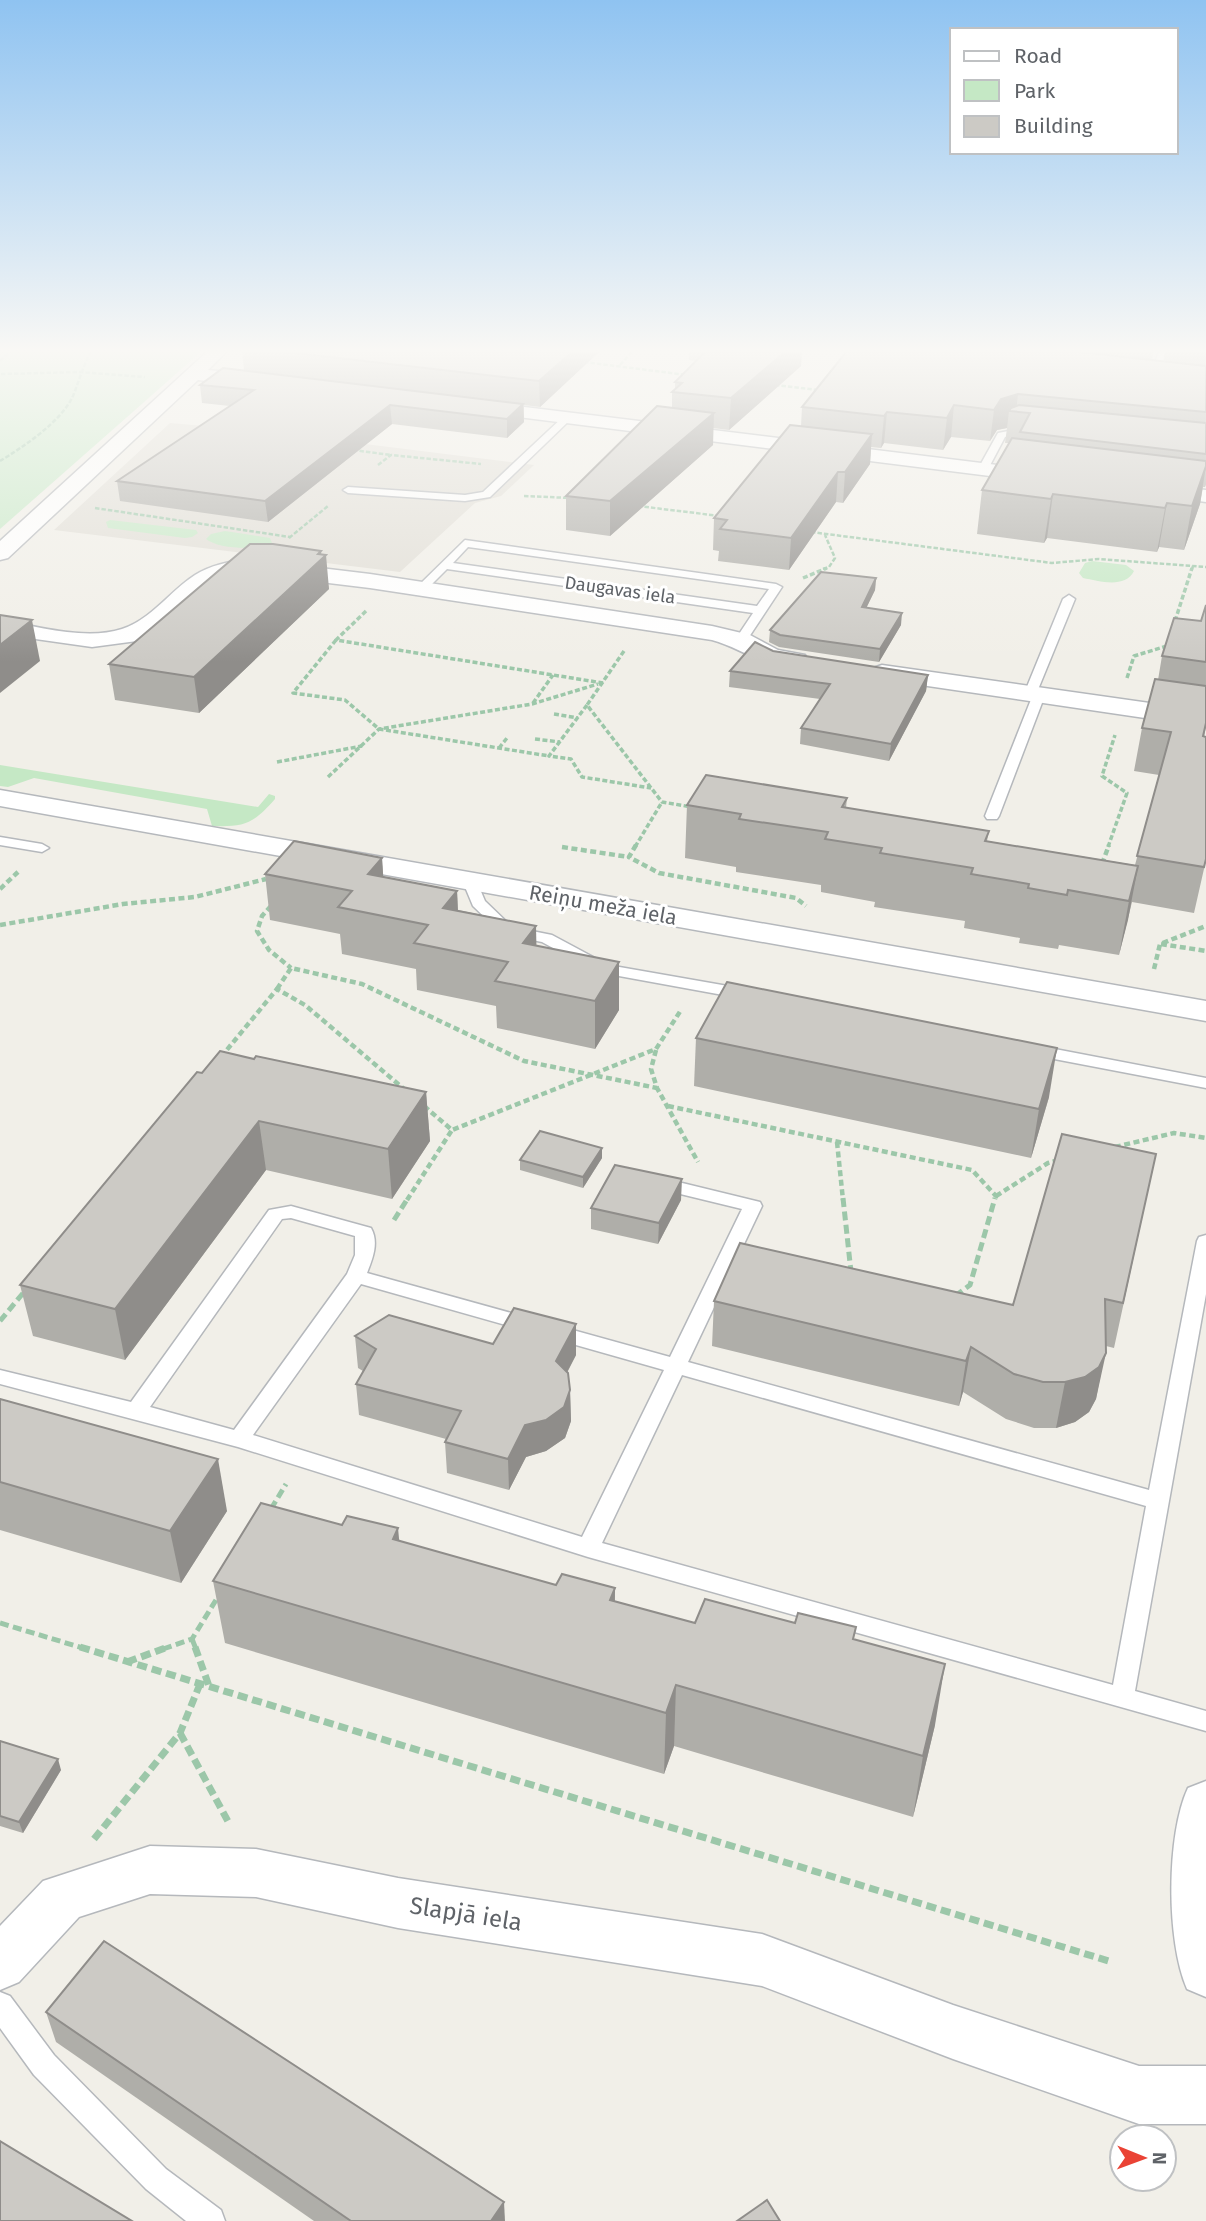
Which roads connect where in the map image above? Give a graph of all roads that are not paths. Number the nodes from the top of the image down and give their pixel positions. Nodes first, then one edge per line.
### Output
1 (107, 455) edge
2 (528, 455) edge
3 (872, 455) edge
4 (990, 455) edge
5 (983, 468) junction
6 (1062, 478) edge
7 (1140, 488) edge
8 (348, 490) dead end
9 (1206, 496) edge
10 (0, 553) edge
11 (446, 565) junction
12 (410, 587) junction
13 (1069, 599) dead end
14 (760, 610) junction
15 (0, 627) edge
16 (741, 640) junction
17 (827, 664) edge
18 (854, 668) edge
19 (1034, 694) junction
20 (1206, 719) edge
21 (0, 799) edge
22 (992, 816) dead end
23 (0, 841) edge
24 (42, 848) dead end
25 (470, 882) junction
26 (764, 998) edge
27 (1206, 1010) edge
28 (1018, 1047) edge
29 (1206, 1083) edge
30 (674, 1187) edge
31 (1206, 1241) edge
32 (356, 1276) junction
33 (675, 1366) junction
34 (0, 1377) edge
35 (136, 1411) junction
36 (239, 1439) junction
37 (1158, 1501) junction
38 (589, 1548) junction
39 (1122, 1699) junction
40 (1206, 1721) edge
41 (1206, 1804) edge
42 (0, 1964) edge
43 (1206, 1971) edge
44 (0, 2005) edge
45 (1206, 2095) edge
46 (210, 2221) edge

1 - 10 street
2 - 8 lane
3 - 5 street
4 - 5 lane
5 - 6 street
7 - 9 street
11 - 12 lane
11 - 14 lane, Daugavas iela
11 - 14 lane
12 - 15 street
12 - 16 street
13 - 19 lane
14 - 16 lane
16 - 17 street
18 - 19 street
19 - 20 street
19 - 22 lane
21 - 25 street, Reiņu meža iela
23 - 24 lane
25 - 26 lane
25 - 27 street, Reiņu meža iela
28 - 29 lane
30 - 33 lane
31 - 37 lane
32 - 33 lane
32 - 35 lane
32 - 36 lane
33 - 37 lane
33 - 38 lane
34 - 35 lane
35 - 36 lane
36 - 38 lane
37 - 39 lane
38 - 39 lane
39 - 40 lane
41 - 43 street
42 - 45 street, Slapjā iela
44 - 46 lane

